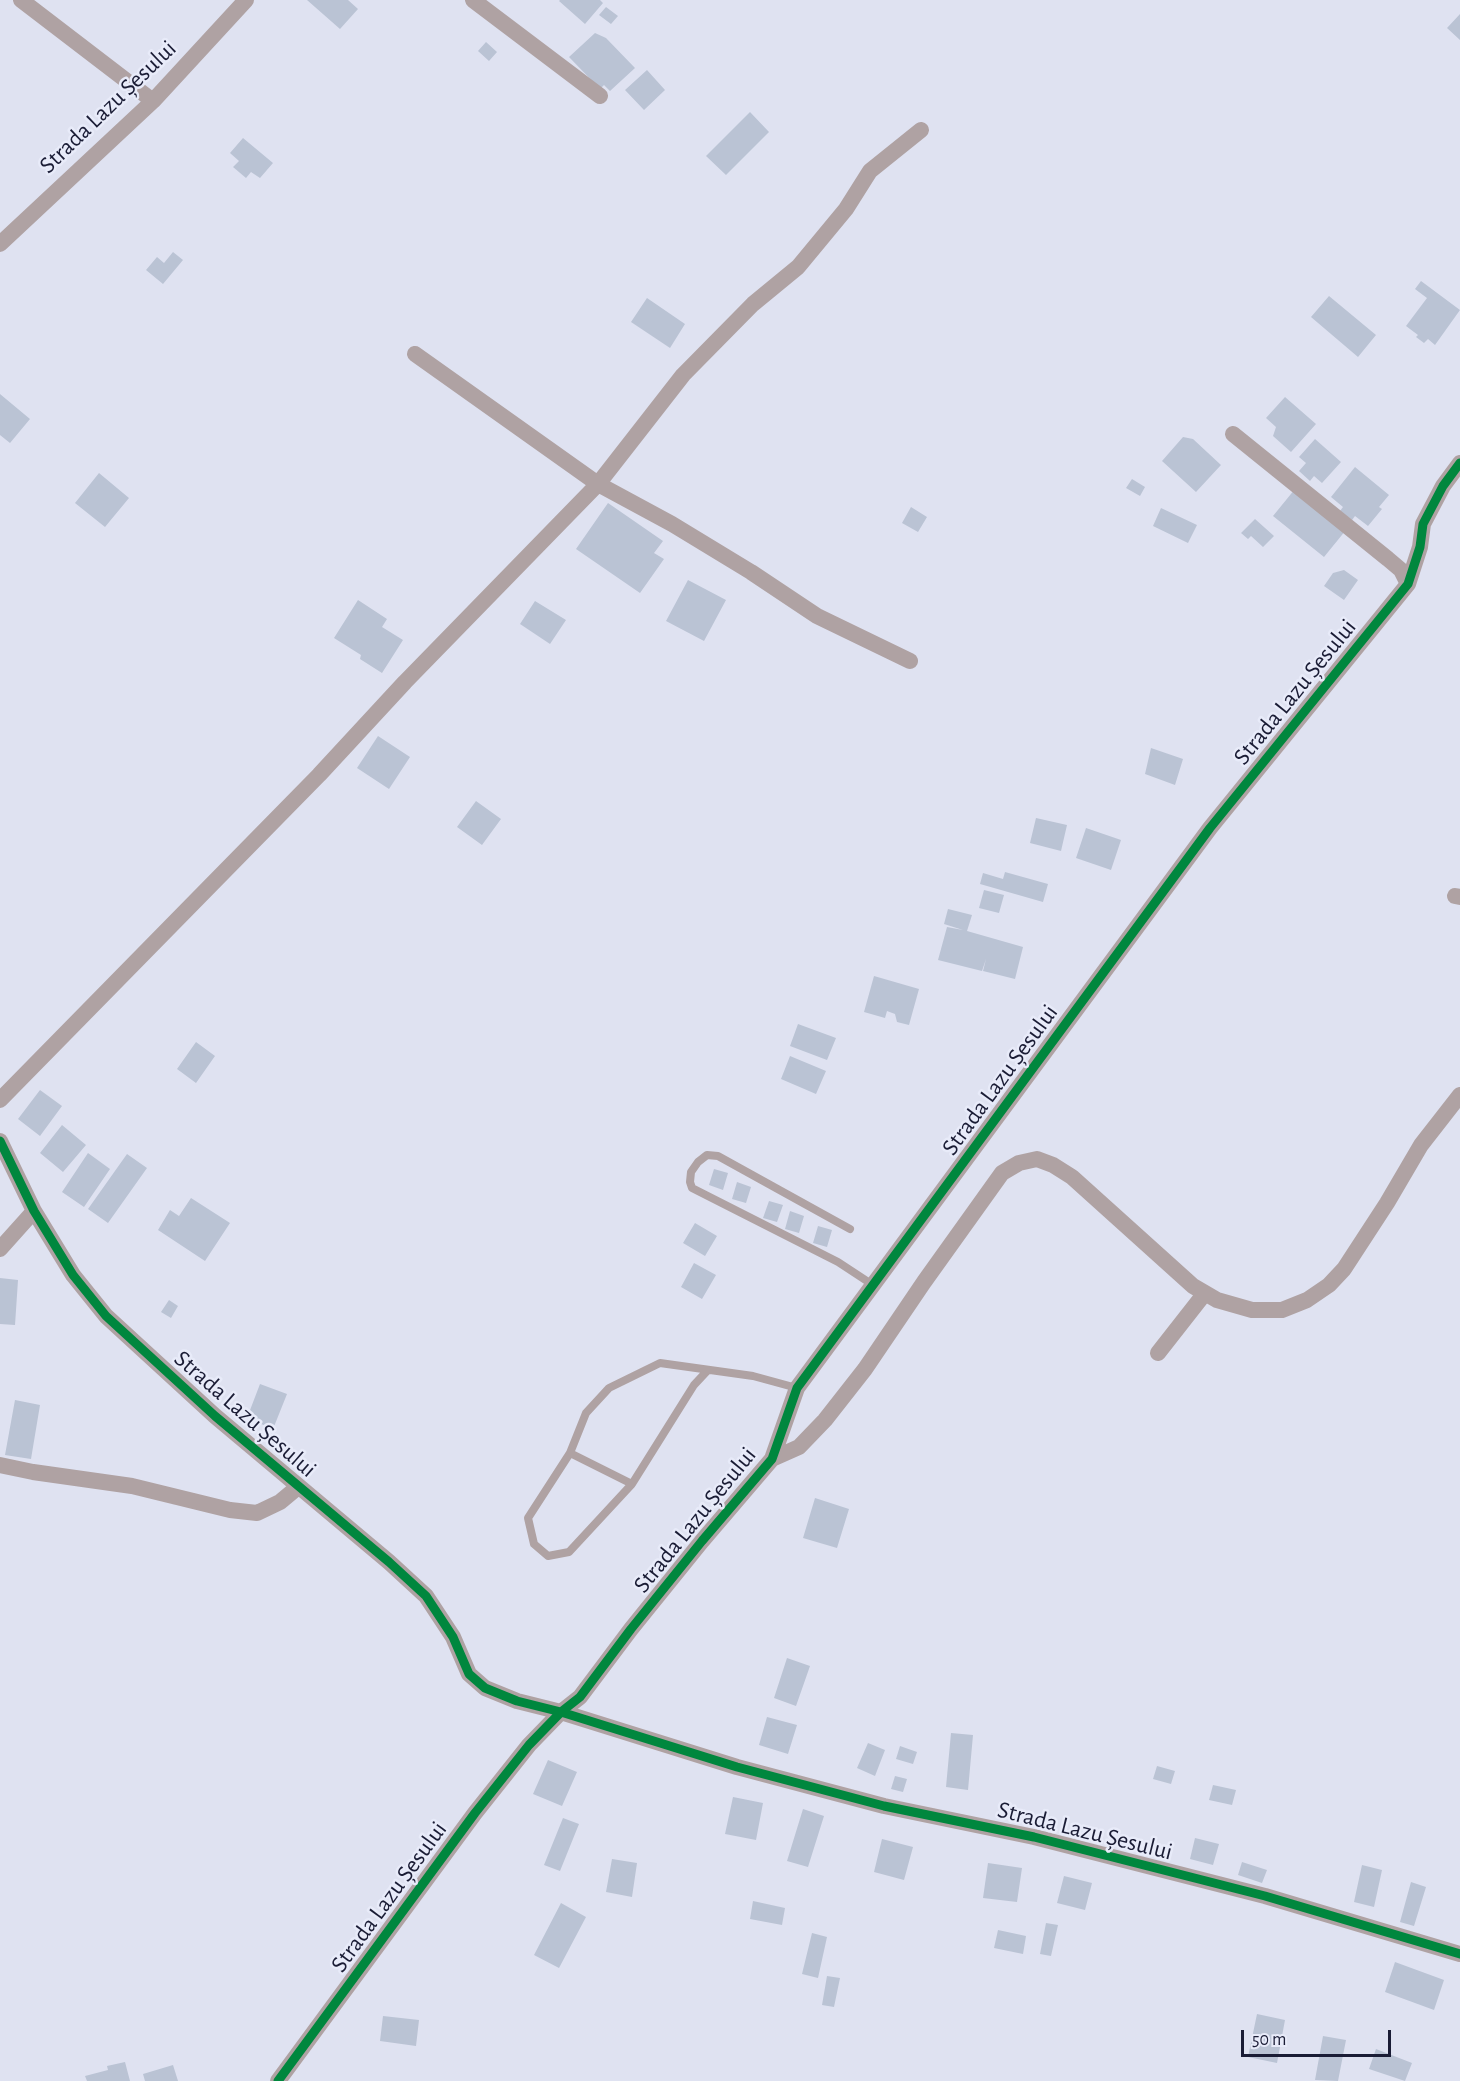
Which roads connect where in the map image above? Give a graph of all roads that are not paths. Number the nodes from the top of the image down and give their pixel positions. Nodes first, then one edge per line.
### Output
1 (21, 0) edge
2 (246, 0) edge
3 (473, 0) edge
4 (600, 96) dead end
5 (153, 101) junction
6 (921, 130) dead end
7 (0, 244) edge
8 (415, 354) dead end
9 (1233, 434) dead end
10 (1460, 464) edge
11 (598, 484) junction
12 (1408, 584) junction
13 (910, 661) dead end
14 (1460, 1095) edge
15 (0, 1100) edge
16 (0, 1141) edge
17 (34, 1211) junction
18 (850, 1229) dead end
19 (0, 1249) edge
20 (873, 1285) junction
21 (1205, 1293) junction
22 (1158, 1353) dead end
23 (708, 1370) junction
24 (797, 1388) junction
25 (570, 1453) junction
26 (772, 1459) junction
27 (0, 1465) edge
28 (632, 1484) junction
29 (298, 1486) junction
30 (561, 1712) junction
31 (1460, 1954) edge
32 (278, 2081) edge

1 - 5 street
2 - 5 street, Strada Lazu Șesului
3 - 4 street
5 - 7 street, Strada Lazu Șesului
6 - 11 street
8 - 11 street
9 - 12 street
10 - 12 street, Strada Lazu Șesului
11 - 13 street
11 - 15 street
12 - 20 street, Strada Lazu Șesului
14 - 21 street, Strada Lazu Șesului
16 - 17 street, Strada Lazu Șesului
17 - 19 street
17 - 29 street, Strada Lazu Șesului
18 - 20 lane
20 - 24 street, Strada Lazu Șesului
21 - 22 street
21 - 26 street, Strada Lazu Șesului
23 - 24 lane
23 - 25 lane
23 - 28 lane
24 - 26 street, Strada Lazu Șesului
25 - 28 lane
25 - 28 lane
26 - 30 street, Strada Lazu Șesului
27 - 29 street
29 - 30 street, Strada Lazu Șesului
30 - 31 street, Strada Lazu Șesului
30 - 32 street, Strada Lazu Șesului

